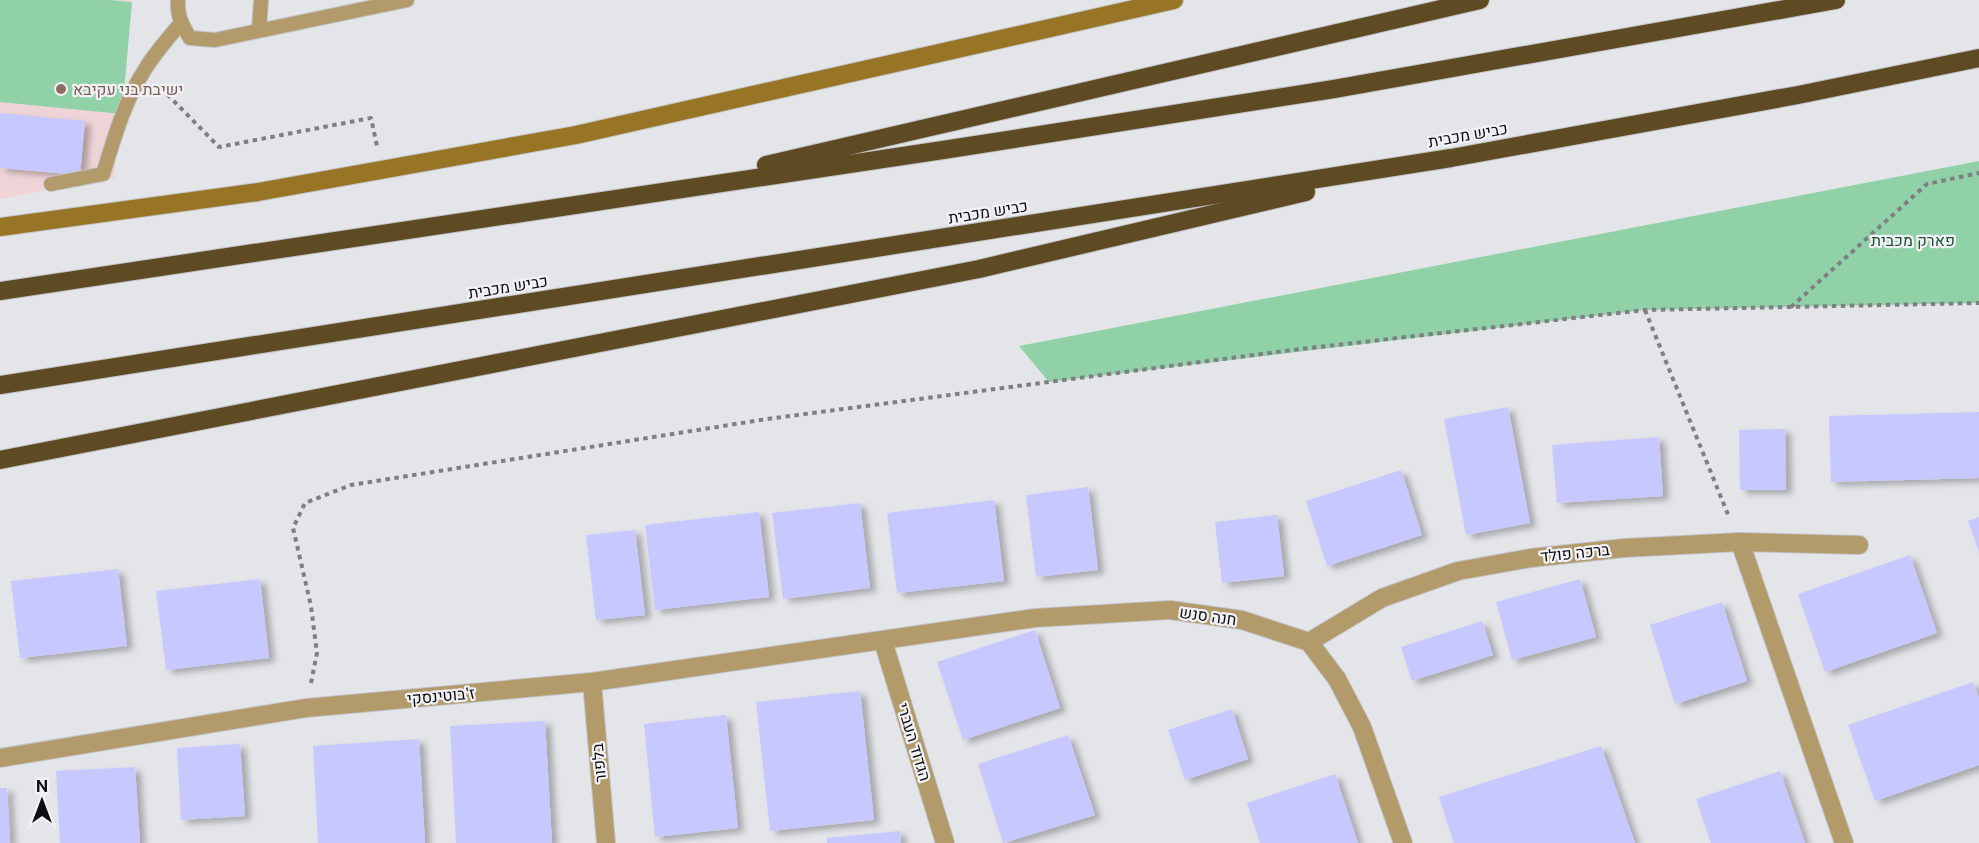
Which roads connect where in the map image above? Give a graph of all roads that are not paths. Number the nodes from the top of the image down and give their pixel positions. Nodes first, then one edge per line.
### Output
1 (178, 0) edge
2 (261, 0) edge
3 (407, 0) edge
4 (1174, 0) edge
5 (1480, 0) edge
6 (1836, 0) edge
7 (343, 7) edge
8 (181, 23) junction
9 (259, 30) junction
10 (1979, 58) edge
11 (1451, 158) junction
12 (51, 184) dead end
13 (632, 196) junction
14 (0, 227) edge
15 (0, 291) edge
16 (0, 386) edge
17 (0, 460) edge
18 (1740, 542) junction
19 (1859, 545) dead end
20 (883, 641) junction
21 (1309, 642) junction
22 (592, 682) junction
23 (0, 758) edge
24 (606, 843) edge
25 (945, 843) edge
26 (1403, 843) edge
27 (1844, 843) edge

1 - 8 lane
2 - 9 lane
3 - 7 lane
4 - 14 main road
5 - 13 highway
6 - 13 highway
7 - 9 lane
8 - 9 lane
8 - 12 lane
10 - 11 highway, כביש מכבית
11 - 16 highway, כביש מכבית
11 - 17 highway
13 - 15 highway
18 - 19 street, ברכה פולד
18 - 21 street, ברכה פולד
18 - 27 street
20 - 21 street, חנה סנש
20 - 22 street, ז'בוטינסקי
20 - 25 street, הגדוד העברי
21 - 26 street
22 - 23 street, ז'בוטינסקי
22 - 24 street, בלפור

